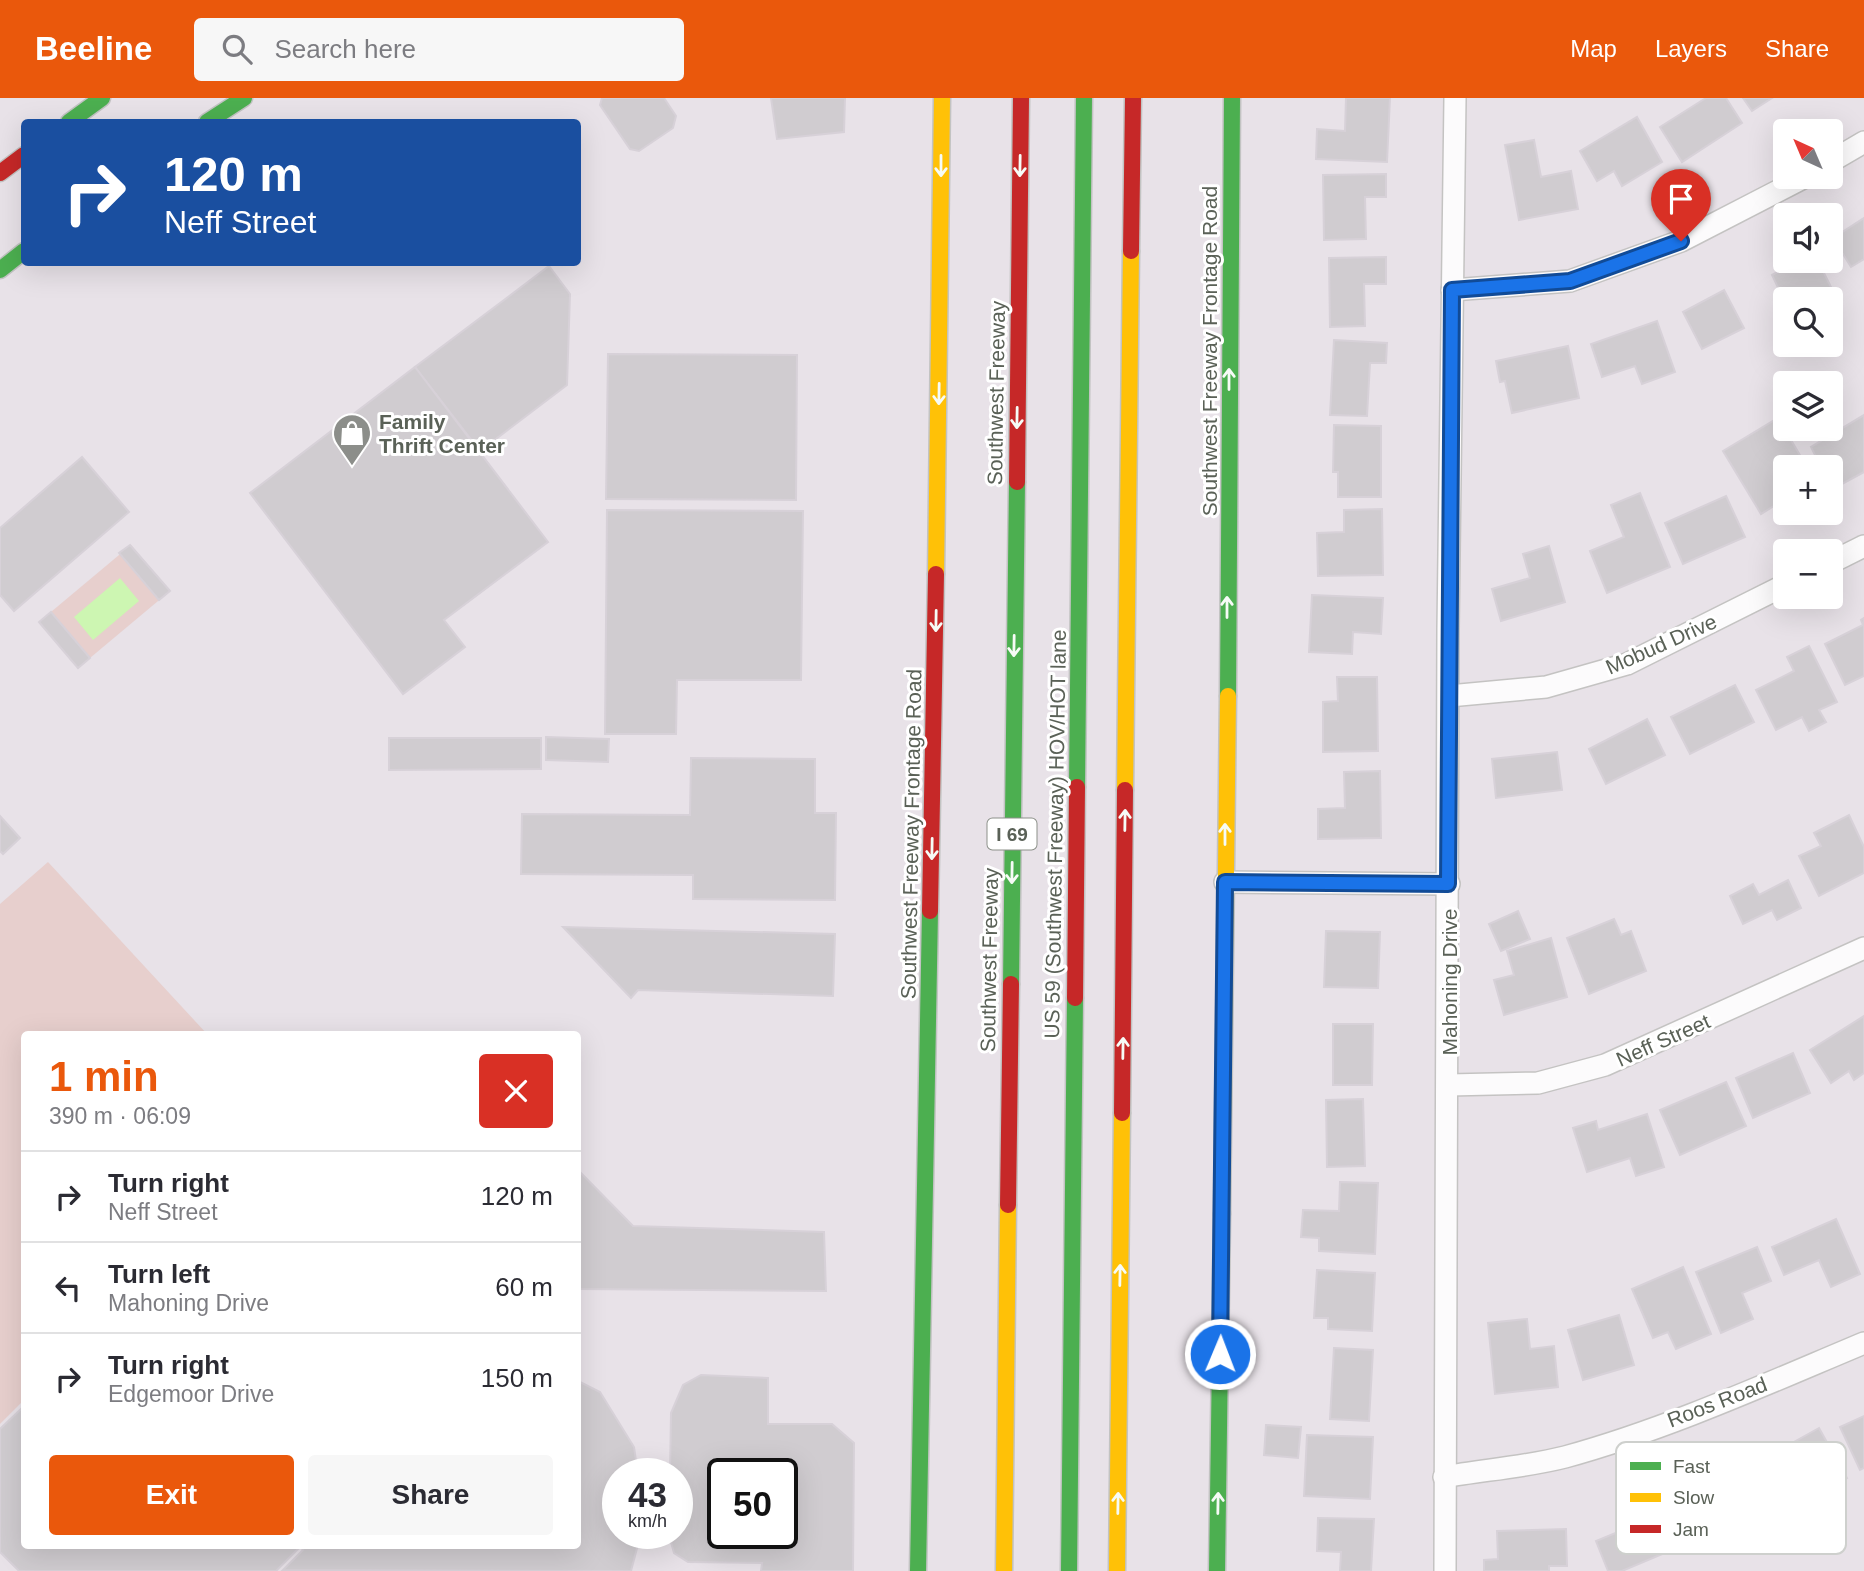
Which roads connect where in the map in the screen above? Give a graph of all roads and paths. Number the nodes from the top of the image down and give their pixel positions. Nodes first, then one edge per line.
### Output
1 (102, 98) edge
2 (244, 98) edge
3 (942, 98) edge
4 (1021, 98) edge
5 (1084, 98) edge
6 (1133, 98) edge
7 (1232, 98) edge
8 (1455, 98) edge
9 (73, 119) edge
10 (212, 119) edge
11 (1864, 142) edge
12 (1843, 154) edge
13 (21, 157) edge
14 (0, 173) edge
15 (1782, 189) edge
16 (21, 253) edge
17 (0, 270) edge
18 (1452, 290) junction
19 (1864, 546) edge
20 (1843, 556) edge
21 (1773, 591) edge
22 (1449, 696) junction
23 (1225, 882) junction
24 (1448, 884) junction
25 (1864, 948) edge
26 (1449, 1085) junction
27 (1864, 1343) edge
28 (1444, 1477) junction
29 (918, 1571) edge
30 (1004, 1571) edge
31 (1069, 1571) edge
32 (1117, 1571) edge
33 (1217, 1571) edge
34 (1445, 1571) edge

1 - 9 main road
2 - 10 main road
3 -> 29 main road, Southwest Freeway Frontage Road
4 -> 30 main road, Southwest Freeway / I 69
5 - 31 main road, US 59 (Southwest Freeway) HOV/HOT lane
32 -> 6 main road
23 -> 7 main road, Southwest Freeway Frontage Road
8 - 18 street, Mahoning Drive
11 - 12 street
13 - 14 main road
15 - 18 street
16 - 17 main road
18 - 22 street, Mahoning Drive
19 - 20 street
21 - 22 street, Mobud Drive
22 - 24 street, Mahoning Drive
23 - 24 street
33 -> 23 main road, Southwest Freeway Frontage Road
24 - 26 street, Mahoning Drive
25 - 26 street, Neff Street
26 - 28 street, Mahoning Drive
27 - 28 street, Roos Road
28 - 34 street, Mahoning Drive

